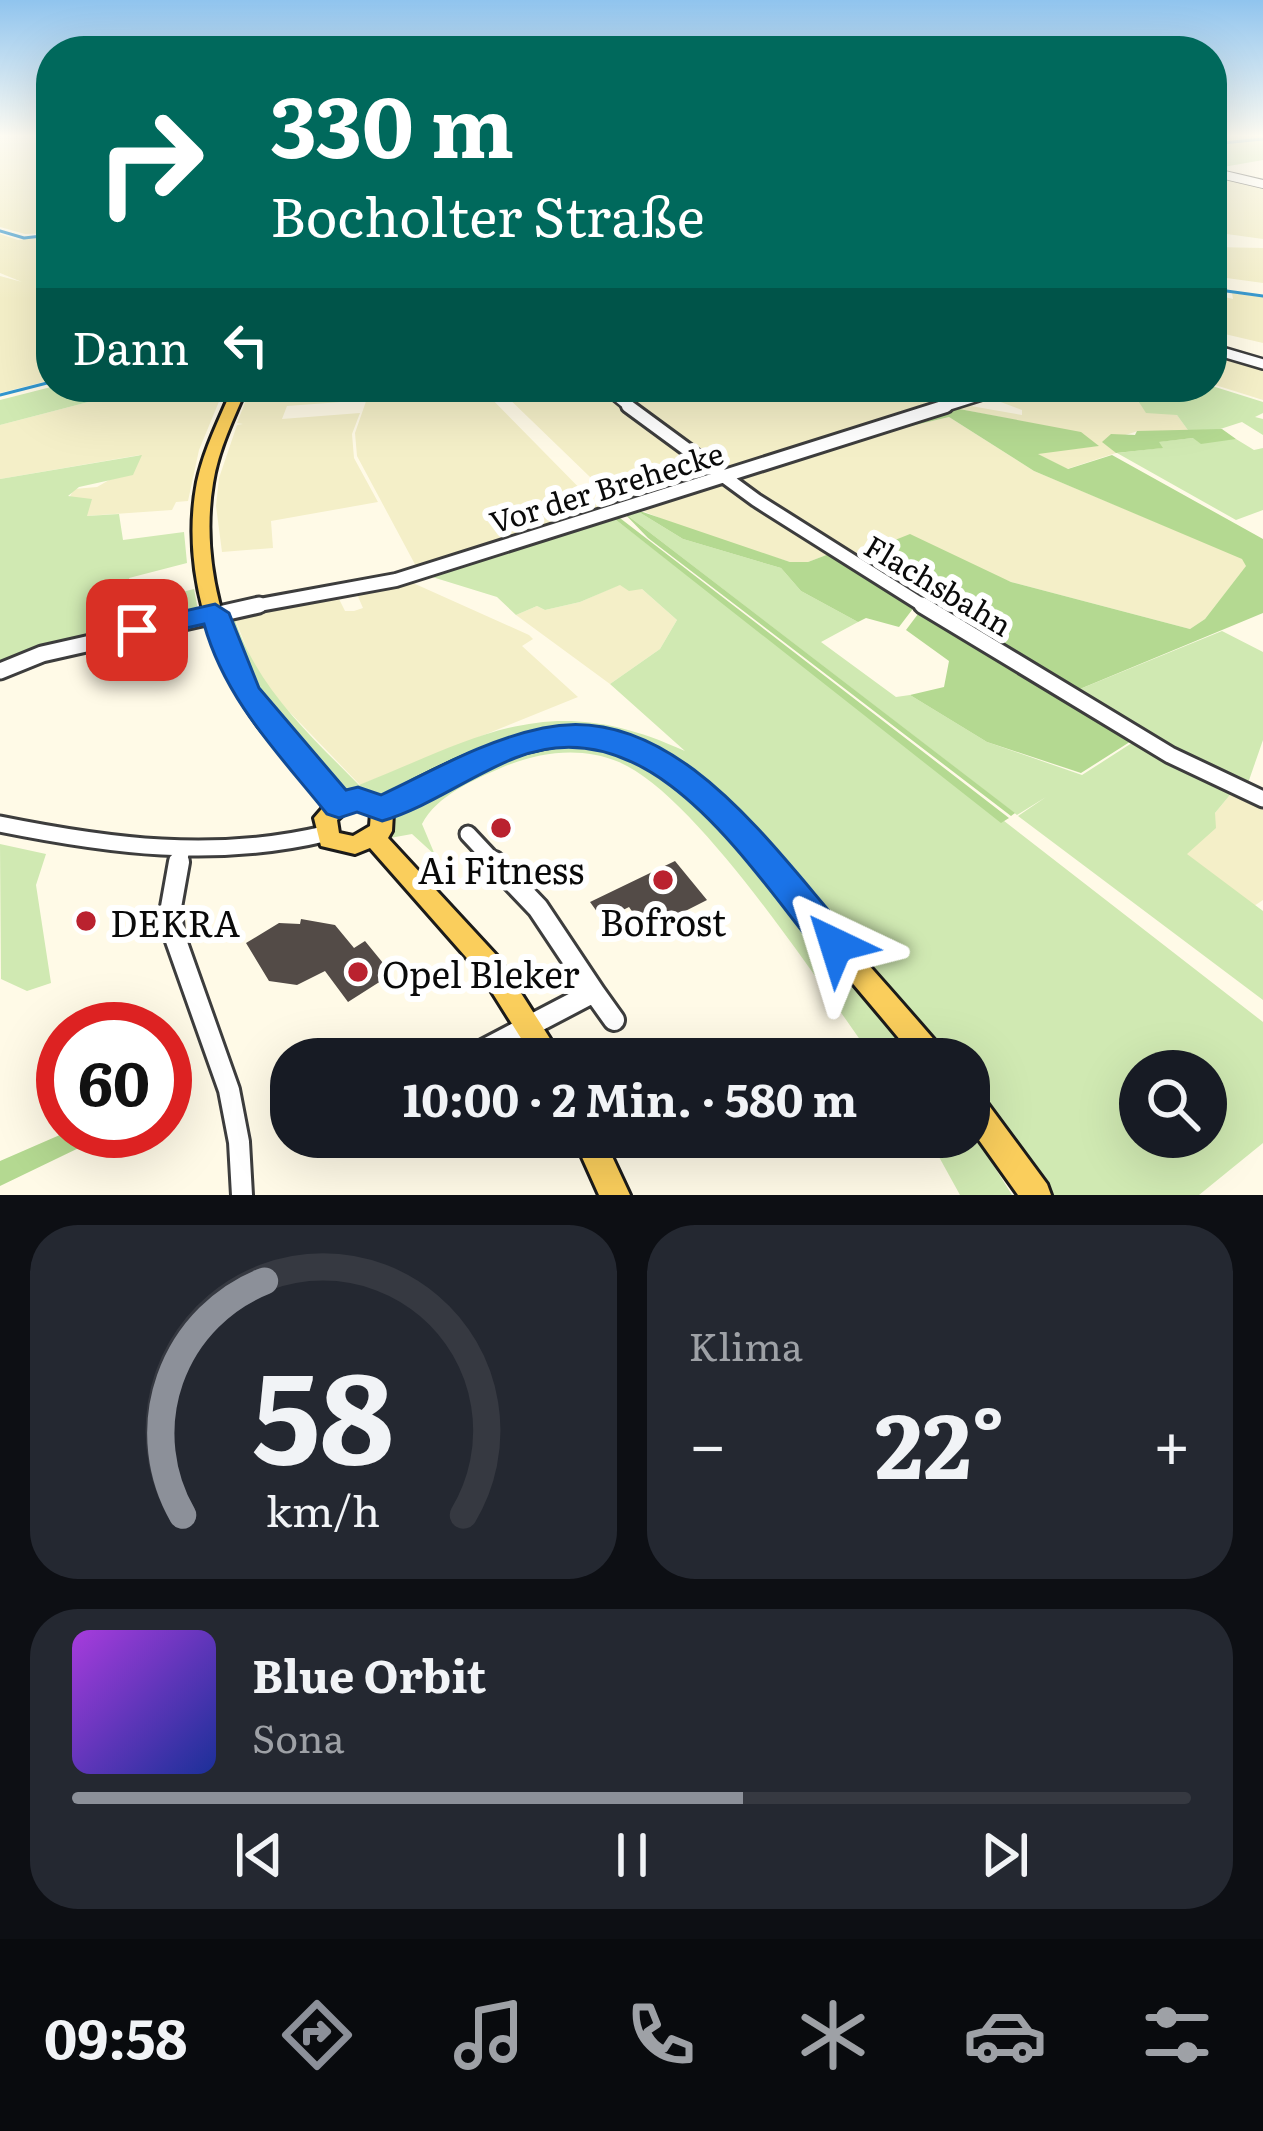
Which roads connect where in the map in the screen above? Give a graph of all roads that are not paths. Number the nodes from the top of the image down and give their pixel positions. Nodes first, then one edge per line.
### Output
1 (1227, 353) edge
2 (1263, 364) edge
3 (235, 402) edge
4 (624, 402) edge
5 (960, 402) edge
6 (723, 478) junction
7 (215, 613) junction
8 (0, 671) edge
9 (1263, 799) edge
10 (339, 805) junction
11 (382, 808) junction
12 (0, 824) edge
13 (468, 833) dead end
14 (324, 834) junction
15 (374, 837) junction
16 (182, 850) junction
17 (594, 992) junction
18 (614, 1020) dead end
19 (528, 1024) junction
20 (503, 1038) edge
21 (537, 1038) edge
22 (915, 1038) edge
23 (990, 1131) edge
24 (598, 1158) edge
25 (242, 1195) edge
26 (615, 1195) edge
27 (1036, 1195) edge

1 - 2 street
3 - 7 main road
4 - 6 street, Flachsbahn
5 - 6 street, Vor der Brehecke
6 - 7 street, Vor der Brehecke
6 - 9 street, Flachsbahn
7 - 8 street, Vor der Brehecke
7 - 10 main road
10 - 11 main road
10 - 14 main road
11 - 15 main road
11 - 22 main road
12 - 16 street
13 - 17 street
14 - 15 main road
14 - 16 street
15 - 19 main road
16 - 25 street
17 - 18 street
17 - 19 street
19 - 20 street
19 - 21 main road
23 - 27 main road
24 - 26 main road

